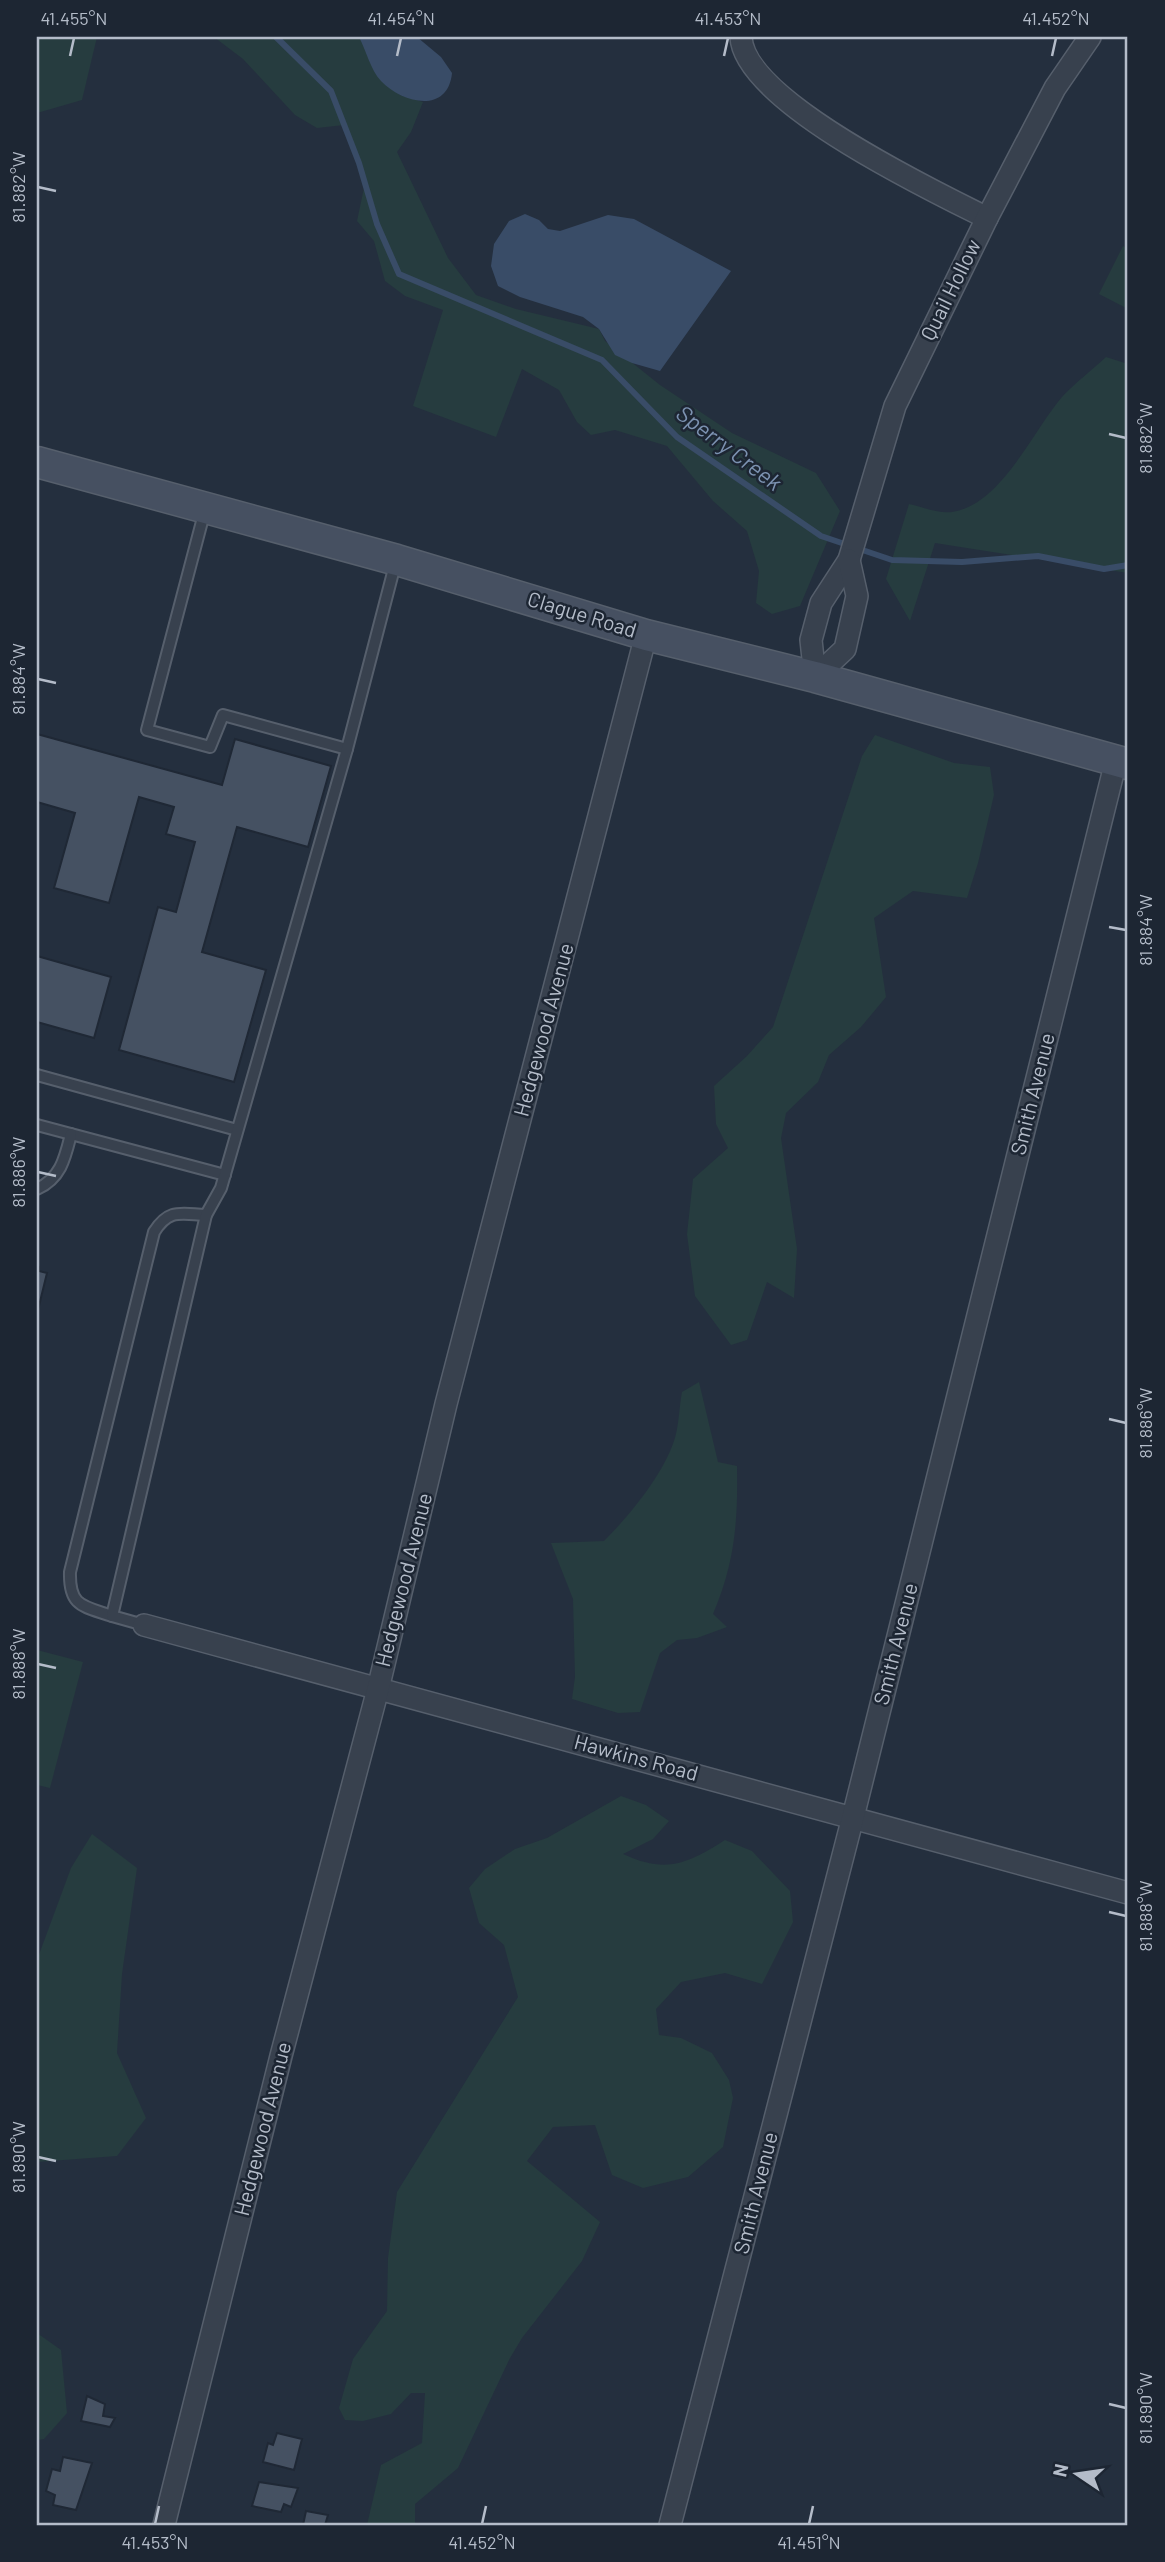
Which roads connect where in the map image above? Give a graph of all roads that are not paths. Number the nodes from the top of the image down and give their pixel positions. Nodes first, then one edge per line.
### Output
1 (741, 37) edge
2 (1090, 37) edge
3 (987, 218) junction
4 (37, 462) edge
5 (206, 507) junction
6 (397, 560) junction
7 (849, 560) junction
8 (646, 635) junction
9 (815, 677) junction
10 (347, 749) junction
11 (1122, 763) edge
12 (37, 1075) edge
13 (37, 1125) edge
14 (237, 1130) junction
15 (71, 1134) junction
16 (225, 1175) junction
17 (37, 1189) edge
18 (206, 1214) junction
19 (112, 1616) junction
20 (144, 1625) joint
21 (378, 1689) junction
22 (853, 1816) junction
23 (1128, 1893) edge
24 (164, 2525) edge
25 (670, 2525) edge

1 - 3 street
2 - 3 street, Quail Hollow
3 - 7 street, Quail Hollow
4 - 5 main road, Clague Road
5 - 6 main road, Clague Road
5 - 10 lane
6 - 8 main road, Clague Road
6 - 10 lane
7 - 9 street, Quail Hollow
7 - 9 street
8 - 9 main road, Clague Road
8 - 21 street, Hedgewood Avenue
9 - 11 main road, Clague Road
10 - 14 lane
11 - 22 street, Smith Avenue
12 - 14 lane
13 - 15 lane
14 - 16 lane
15 - 16 lane
15 - 17 lane
16 - 18 lane
18 - 19 lane
18 - 19 lane
19 - 20 lane
20 - 21 street, Hawkins Road
21 - 22 street, Hawkins Road
21 - 24 street, Hedgewood Avenue
22 - 23 street, Hawkins Road
22 - 25 street, Smith Avenue

